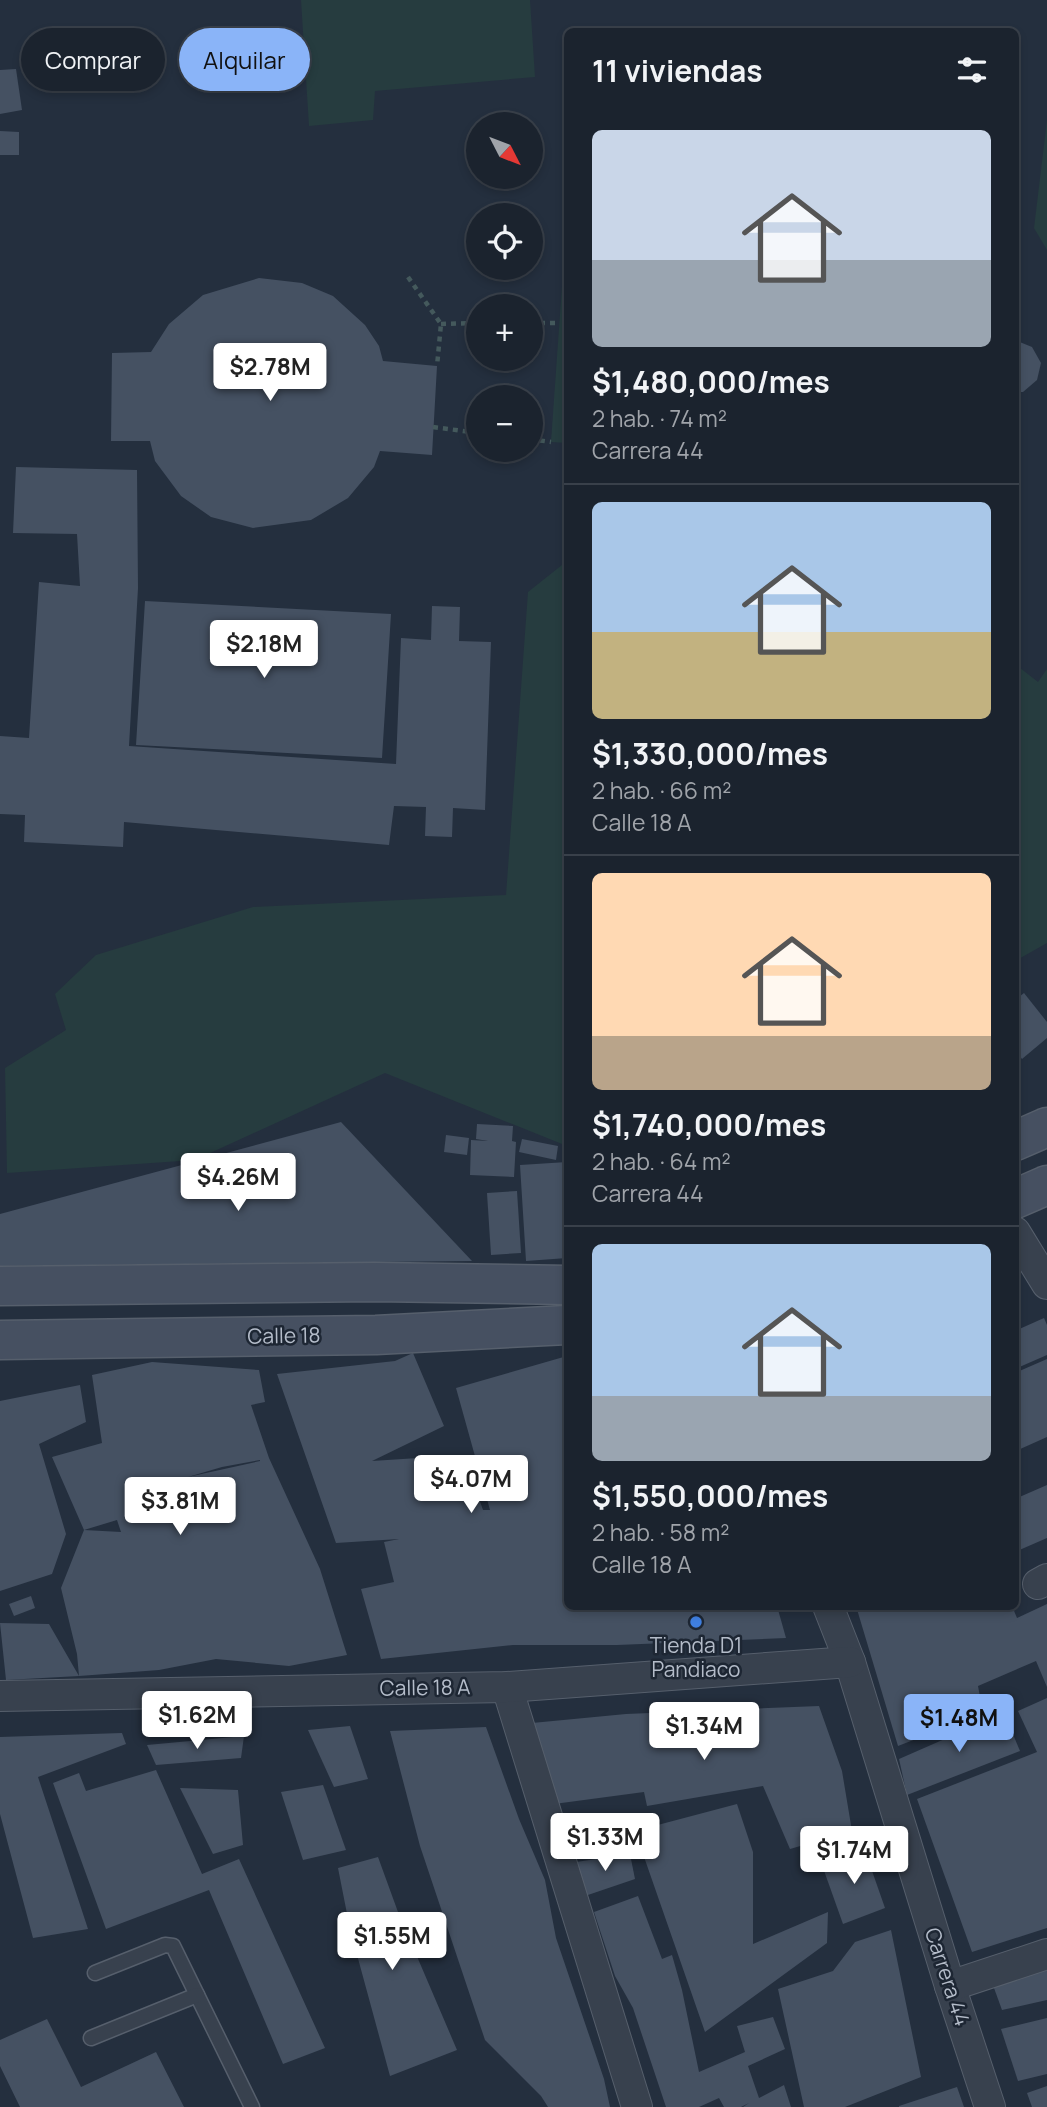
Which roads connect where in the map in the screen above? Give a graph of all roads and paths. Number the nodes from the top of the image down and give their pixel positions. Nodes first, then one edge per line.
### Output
1 (408, 277) dead end
2 (543, 323) edge
3 (559, 323) dead end
4 (441, 324) junction
5 (466, 324) edge
6 (437, 366) dead end
7 (433, 427) dead end
8 (466, 431) edge
9 (543, 441) edge
10 (551, 442) dead end
11 (1047, 1127) edge
12 (1019, 1139) edge
13 (1047, 1185) edge
14 (1019, 1197) edge
15 (1019, 1238) edge
16 (1047, 1284) edge
17 (564, 1285) edge
18 (0, 1286) edge
19 (564, 1325) edge
20 (0, 1339) edge
21 (830, 1610) edge
22 (850, 1662) junction
23 (507, 1687) junction
24 (0, 1696) edge
25 (1047, 1954) edge
26 (95, 1973) dead end
27 (950, 1986) junction
28 (197, 1995) junction
29 (91, 2038) dead end
30 (252, 2107) edge
31 (637, 2107) edge
32 (990, 2107) edge

1 - 4 path
2 - 3 path
4 - 5 path
4 - 6 path
7 - 8 path
9 - 10 path
11 - 12 main road
13 - 14 main road
15 - 16 street
17 - 18 main road
19 - 20 main road, Calle 18
21 - 22 street, Carrera 44
22 - 23 street, Calle 18 A
22 - 27 street, Carrera 44
23 - 24 street, Calle 18 A
23 - 31 street
25 - 27 street
26 - 28 lane
27 - 32 street, Carrera 44
28 - 29 lane
28 - 30 lane

